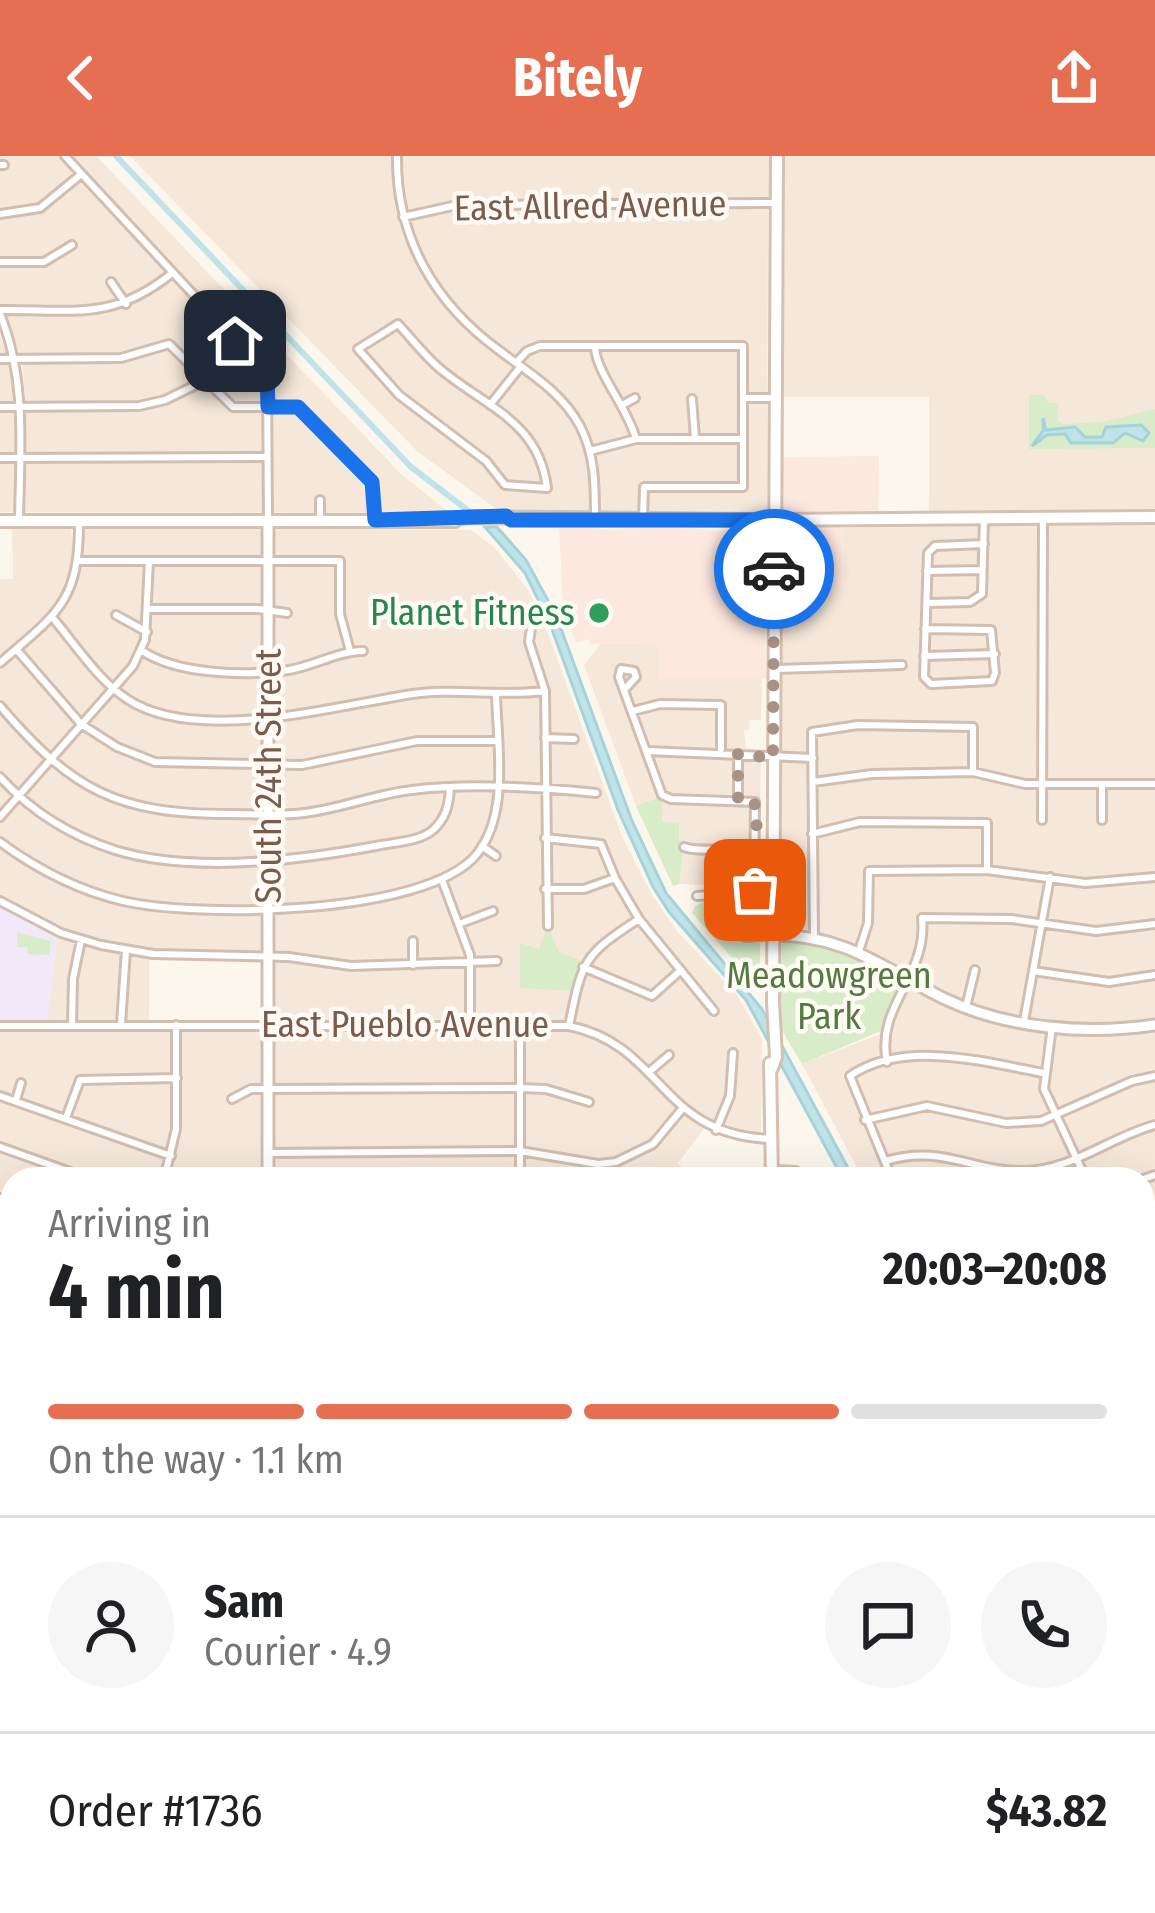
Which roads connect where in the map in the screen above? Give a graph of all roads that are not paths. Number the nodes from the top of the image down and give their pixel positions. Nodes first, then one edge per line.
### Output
1 (65, 156) edge
2 (397, 156) edge
3 (777, 156) edge
4 (80, 176) junction
5 (777, 203) junction
6 (0, 214) edge
7 (403, 217) junction
8 (72, 245) dead end
9 (0, 262) edge
10 (171, 274) junction
11 (111, 282) dead end
12 (127, 304) junction
13 (0, 312) edge
14 (595, 346) junction
15 (0, 359) edge
16 (16, 359) junction
17 (518, 365) junction
18 (206, 380) junction
19 (635, 398) dead end
20 (743, 398) junction
21 (775, 398) junction
22 (692, 400) dead end
23 (624, 404) junction
24 (490, 405) junction
25 (0, 407) edge
26 (20, 407) junction
27 (268, 407) junction
28 (636, 440) junction
29 (694, 440) junction
30 (743, 440) junction
31 (590, 452) junction
32 (0, 458) edge
33 (20, 458) junction
34 (267, 459) junction
35 (279, 460) dead end
36 (320, 500) dead end
37 (1155, 517) edge
38 (984, 518) junction
39 (1042, 518) junction
40 (595, 519) junction
41 (644, 519) junction
42 (19, 520) junction
43 (268, 520) junction
44 (320, 520) junction
45 (375, 520) junction
46 (774, 520) junction
47 (0, 521) edge
48 (79, 521) junction
49 (984, 544) junction
50 (268, 560) junction
51 (78, 561) junction
52 (149, 561) junction
53 (981, 570) junction
54 (927, 571) junction
55 (926, 603) junction
56 (150, 609) junction
57 (268, 609) junction
58 (286, 613) dead end
59 (116, 615) dead end
60 (52, 617) junction
61 (531, 628) dead end
62 (925, 629) junction
63 (147, 632) junction
64 (16, 649) junction
65 (142, 650) junction
66 (350, 651) junction
67 (363, 651) dead end
68 (994, 654) junction
69 (924, 656) junction
70 (0, 663) edge
71 (902, 664) dead end
72 (774, 669) junction
73 (269, 671) junction
74 (113, 688) junction
75 (626, 689) dead end
76 (544, 691) junction
77 (496, 694) junction
78 (0, 706) edge
79 (632, 711) junction
80 (268, 718) junction
81 (81, 724) junction
82 (544, 738) junction
83 (574, 739) dead end
84 (496, 741) junction
85 (647, 751) junction
86 (721, 751) junction
87 (738, 754) junction
88 (773, 758) junction
89 (813, 758) junction
90 (50, 761) junction
91 (269, 766) junction
92 (973, 772) junction
93 (0, 777) edge
94 (812, 782) junction
95 (1042, 784) junction
96 (1102, 784) junction
97 (1155, 784) edge
98 (450, 788) junction
99 (544, 788) junction
100 (497, 789) junction
101 (596, 793) dead end
102 (18, 797) junction
103 (738, 800) junction
104 (269, 814) junction
105 (0, 818) edge
106 (1042, 820) dead end
107 (1102, 820) dead end
108 (812, 834) junction
109 (544, 838) junction
110 (0, 842) edge
111 (482, 846) junction
112 (756, 847) junction
113 (684, 848) dead end
114 (496, 856) dead end
115 (268, 860) junction
116 (988, 870) junction
117 (1050, 877) junction
118 (1155, 877) edge
119 (615, 878) junction
120 (442, 880) junction
121 (545, 890) junction
122 (736, 895) junction
123 (697, 896) dead end
124 (0, 902) edge
125 (269, 908) junction
126 (493, 911) dead end
127 (639, 919) junction
128 (459, 924) junction
129 (1042, 924) junction
130 (1155, 924) edge
131 (548, 926) dead end
132 (773, 934) junction
133 (814, 937) junction
134 (81, 939) junction
135 (413, 941) dead end
136 (126, 950) junction
137 (860, 951) junction
138 (268, 956) junction
139 (497, 961) dead end
140 (470, 964) junction
141 (413, 965) junction
142 (583, 967) junction
143 (681, 970) junction
144 (975, 970) dead end
145 (1033, 971) junction
146 (1155, 975) edge
147 (910, 979) junction
148 (966, 1007) junction
149 (713, 1011) dead end
150 (1024, 1021) junction
151 (268, 1024) junction
152 (520, 1024) junction
153 (72, 1025) junction
154 (176, 1025) junction
155 (470, 1025) junction
156 (1155, 1025) edge
157 (0, 1026) edge
158 (121, 1026) junction
159 (569, 1026) junction
160 (1052, 1026) junction
161 (734, 1053) dead end
162 (669, 1055) dead end
163 (887, 1062) junction
164 (649, 1072) junction
165 (1043, 1073) junction
166 (1155, 1076) edge
167 (177, 1078) junction
168 (21, 1083) dead end
169 (520, 1088) junction
170 (268, 1089) junction
171 (0, 1096) edge
172 (232, 1099) dead end
173 (16, 1100) junction
174 (589, 1102) dead end
175 (682, 1108) junction
176 (1054, 1117) junction
177 (66, 1118) junction
178 (866, 1120) junction
179 (1155, 1125) edge
180 (716, 1130) junction
181 (772, 1138) junction
182 (0, 1147) edge
183 (520, 1151) junction
184 (268, 1154) junction
185 (171, 1156) junction
186 (1077, 1160) junction
187 (885, 1162) junction
188 (56, 1167) edge
189 (168, 1167) edge
190 (268, 1167) edge
191 (520, 1167) edge
192 (772, 1167) edge
193 (887, 1167) edge
194 (1001, 1167) edge
195 (1042, 1167) edge
196 (1080, 1167) edge

1 - 4 street
2 - 7 street
3 - 5 main road
4 - 6 street
4 - 10 street
5 - 7 street, East Allred Avenue
5 - 21 main road
7 - 17 street
8 - 9 street
10 - 12 street
10 - 27 street, South 24th Street
11 - 12 street
12 - 13 street
13 - 16 street
14 - 17 street
14 - 20 street
14 - 23 street
15 - 16 street
16 - 18 street
16 - 26 street
17 - 24 street
17 - 31 street
18 - 26 street
18 - 27 street
19 - 23 street
20 - 21 street
20 - 30 street
21 - 46 main road
22 - 29 street
23 - 28 street
24 - 24 street
25 - 26 street
26 - 33 street
27 - 34 street, South 24th Street
27 - 45 street
28 - 29 street
28 - 31 street
29 - 30 street
30 - 41 street
31 - 40 street
32 - 33 street
33 - 34 street
33 - 42 street
34 - 35 street
34 - 43 street, South 24th Street
36 - 44 street
37 - 39 main road
38 - 39 main road
38 - 46 main road
38 - 49 street
39 - 95 street
40 - 41 main road
40 - 45 main road
41 - 46 main road
42 - 47 main road
42 - 48 main road
43 - 44 main road
43 - 48 main road
43 - 50 street, South 24th Street
44 - 45 main road
46 - 72 main road
48 - 51 street
49 - 53 street
49 - 54 street
50 - 52 street
50 - 57 street, South 24th Street
50 - 66 street
51 - 52 street
51 - 60 street
52 - 56 street
53 - 54 street
53 - 55 street
54 - 55 street
55 - 62 street
56 - 57 street
56 - 63 street
57 - 58 street
57 - 73 street, South 24th Street
59 - 63 street
60 - 64 street
60 - 74 street
61 - 76 street
62 - 68 street
62 - 69 street
63 - 65 street
64 - 70 street
64 - 81 street
65 - 73 street
65 - 74 street
66 - 67 street
66 - 73 street
68 - 69 street
68 - 69 street
71 - 72 street
72 - 88 main road
73 - 80 street, South 24th Street
74 - 80 street
74 - 81 street
75 - 79 street
76 - 77 street
76 - 82 street
77 - 80 street
77 - 84 street
78 - 90 street
79 - 85 street
79 - 86 street
80 - 91 street, South 24th Street
81 - 90 street
81 - 91 street
82 - 83 street
82 - 99 street
84 - 91 street
84 - 100 street
85 - 86 street
85 - 103 street
86 - 87 street
87 - 88 street
87 - 103 street
88 - 89 street
88 - 132 main road
89 - 92 street
89 - 94 street
90 - 102 street
90 - 104 street
91 - 104 street, South 24th Street
92 - 94 street
92 - 95 street
93 - 102 street
94 - 108 street
95 - 96 street
95 - 106 street
96 - 97 street
96 - 107 street
98 - 100 street
98 - 104 street
98 - 115 street
99 - 100 street
99 - 101 street
99 - 109 street
100 - 111 street
102 - 105 street
102 - 115 street
103 - 112 street
104 - 115 street, South 24th Street
108 - 116 street
108 - 133 street
109 - 119 street
109 - 121 street
110 - 125 street
111 - 114 street
111 - 120 street
112 - 113 street
112 - 122 street
115 - 125 street, South 24th Street
116 - 117 street
116 - 137 street
117 - 118 street
117 - 129 street
119 - 121 street
119 - 127 street
120 - 125 street
120 - 128 street
121 - 131 street
122 - 123 street
122 - 132 street
124 - 134 street
125 - 138 street, South 24th Street
126 - 128 street
127 - 142 street
127 - 143 street
128 - 140 street
129 - 130 street
129 - 145 street
129 - 147 street
132 - 133 street
132 - 181 main road
133 - 137 street
134 - 136 street
134 - 153 street
135 - 141 street
136 - 138 street
136 - 158 street
137 - 147 street
138 - 141 street
138 - 151 street, South 24th Street
139 - 140 street
140 - 141 street
140 - 155 street
142 - 143 street
142 - 159 street
143 - 149 street
144 - 148 street
145 - 146 street
145 - 150 street
147 - 148 street
147 - 163 street
148 - 150 street
150 - 160 street
151 - 154 street, East Pueblo Avenue
151 - 155 street, East Pueblo Avenue
151 - 170 street, South 24th Street
152 - 155 street, East Pueblo Avenue
152 - 159 street, East Pueblo Avenue
152 - 169 street
153 - 157 street, East Pueblo Avenue
153 - 158 street, East Pueblo Avenue
154 - 158 street, East Pueblo Avenue
154 - 167 street
156 - 160 street
159 - 164 street, East Pueblo Avenue
160 - 165 street
161 - 180 street
162 - 164 street
163 - 165 street
163 - 178 street
164 - 175 street, East Pueblo Avenue
165 - 176 street
166 - 176 street
167 - 177 street
167 - 185 street
168 - 173 street
169 - 170 street
169 - 174 street
169 - 183 street
170 - 172 street
170 - 184 street, South 24th Street
171 - 173 street
173 - 177 street
175 - 180 street, East Pueblo Avenue
175 - 183 street
176 - 178 street
176 - 186 street
177 - 185 street
178 - 187 street
179 - 186 street
180 - 181 street, East Pueblo Avenue
181 - 192 main road
182 - 188 street
183 - 184 street
183 - 191 street
184 - 190 street, South 24th Street
185 - 189 street
186 - 195 street
186 - 196 street
187 - 193 street
187 - 194 street

